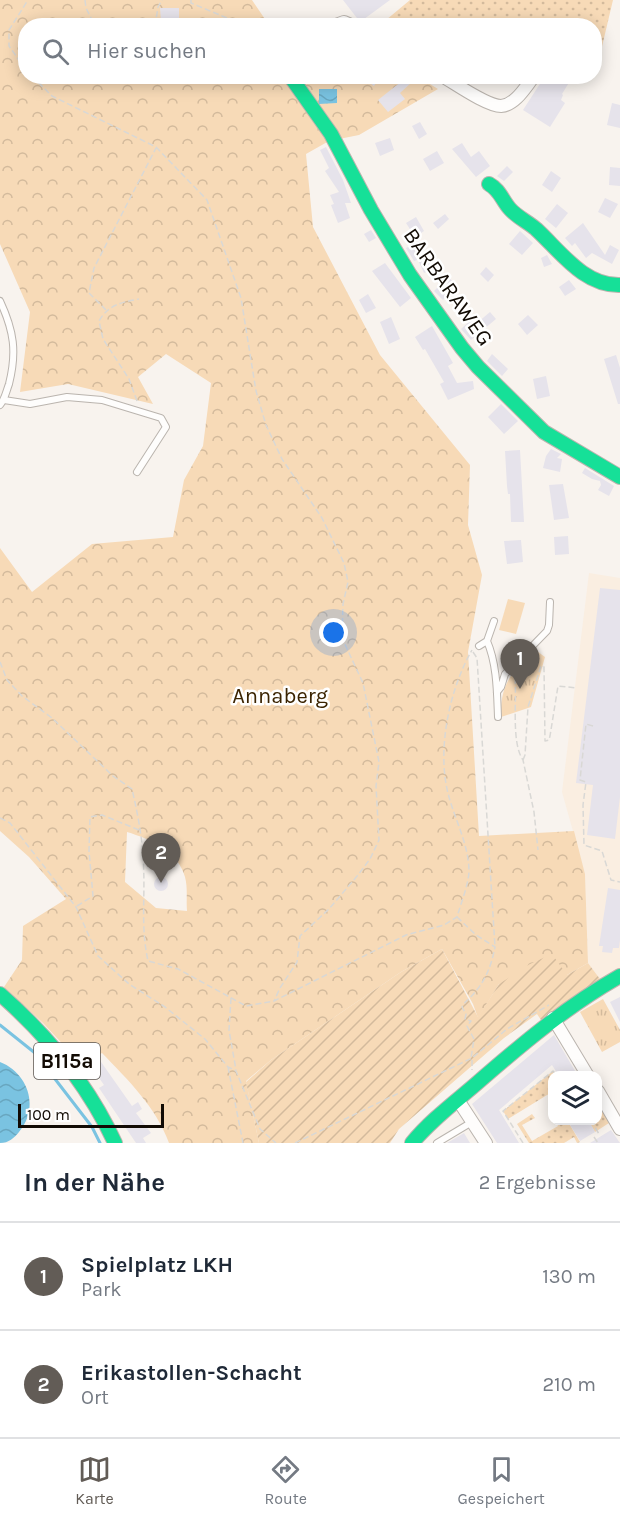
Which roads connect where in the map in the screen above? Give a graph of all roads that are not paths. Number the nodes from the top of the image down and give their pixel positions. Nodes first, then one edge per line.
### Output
1 (296, 84) edge
2 (456, 84) edge
3 (528, 84) edge
4 (489, 184) dead end
5 (620, 285) edge
6 (0, 301) edge
7 (2, 403) edge
8 (137, 472) dead end
9 (620, 477) edge
10 (550, 602) dead end
11 (494, 621) dead end
12 (487, 641) junction
13 (479, 646) road end
14 (497, 692) junction
15 (498, 717) dead end
16 (620, 976) edge
17 (0, 994) edge
18 (553, 1018) junction
19 (585, 1071) edge
20 (602, 1099) edge
21 (458, 1100) junction
22 (472, 1122) junction
23 (620, 1129) edge
24 (115, 1143) edge
25 (412, 1143) edge
26 (437, 1143) edge
27 (486, 1143) edge

1 - 9 street, BARBARAWEG
2 - 3 street
4 - 5 street
6 - 7 lane
7 - 8 lane
10 - 14 lane
11 - 12 lane
12 - 13 lane
12 - 14 lane
14 - 15 lane
16 - 18 street
17 - 24 street, B115a
18 - 19 street
18 - 21 street
20 - 23 street
21 - 22 street
21 - 25 street
22 - 26 lane
22 - 27 street

